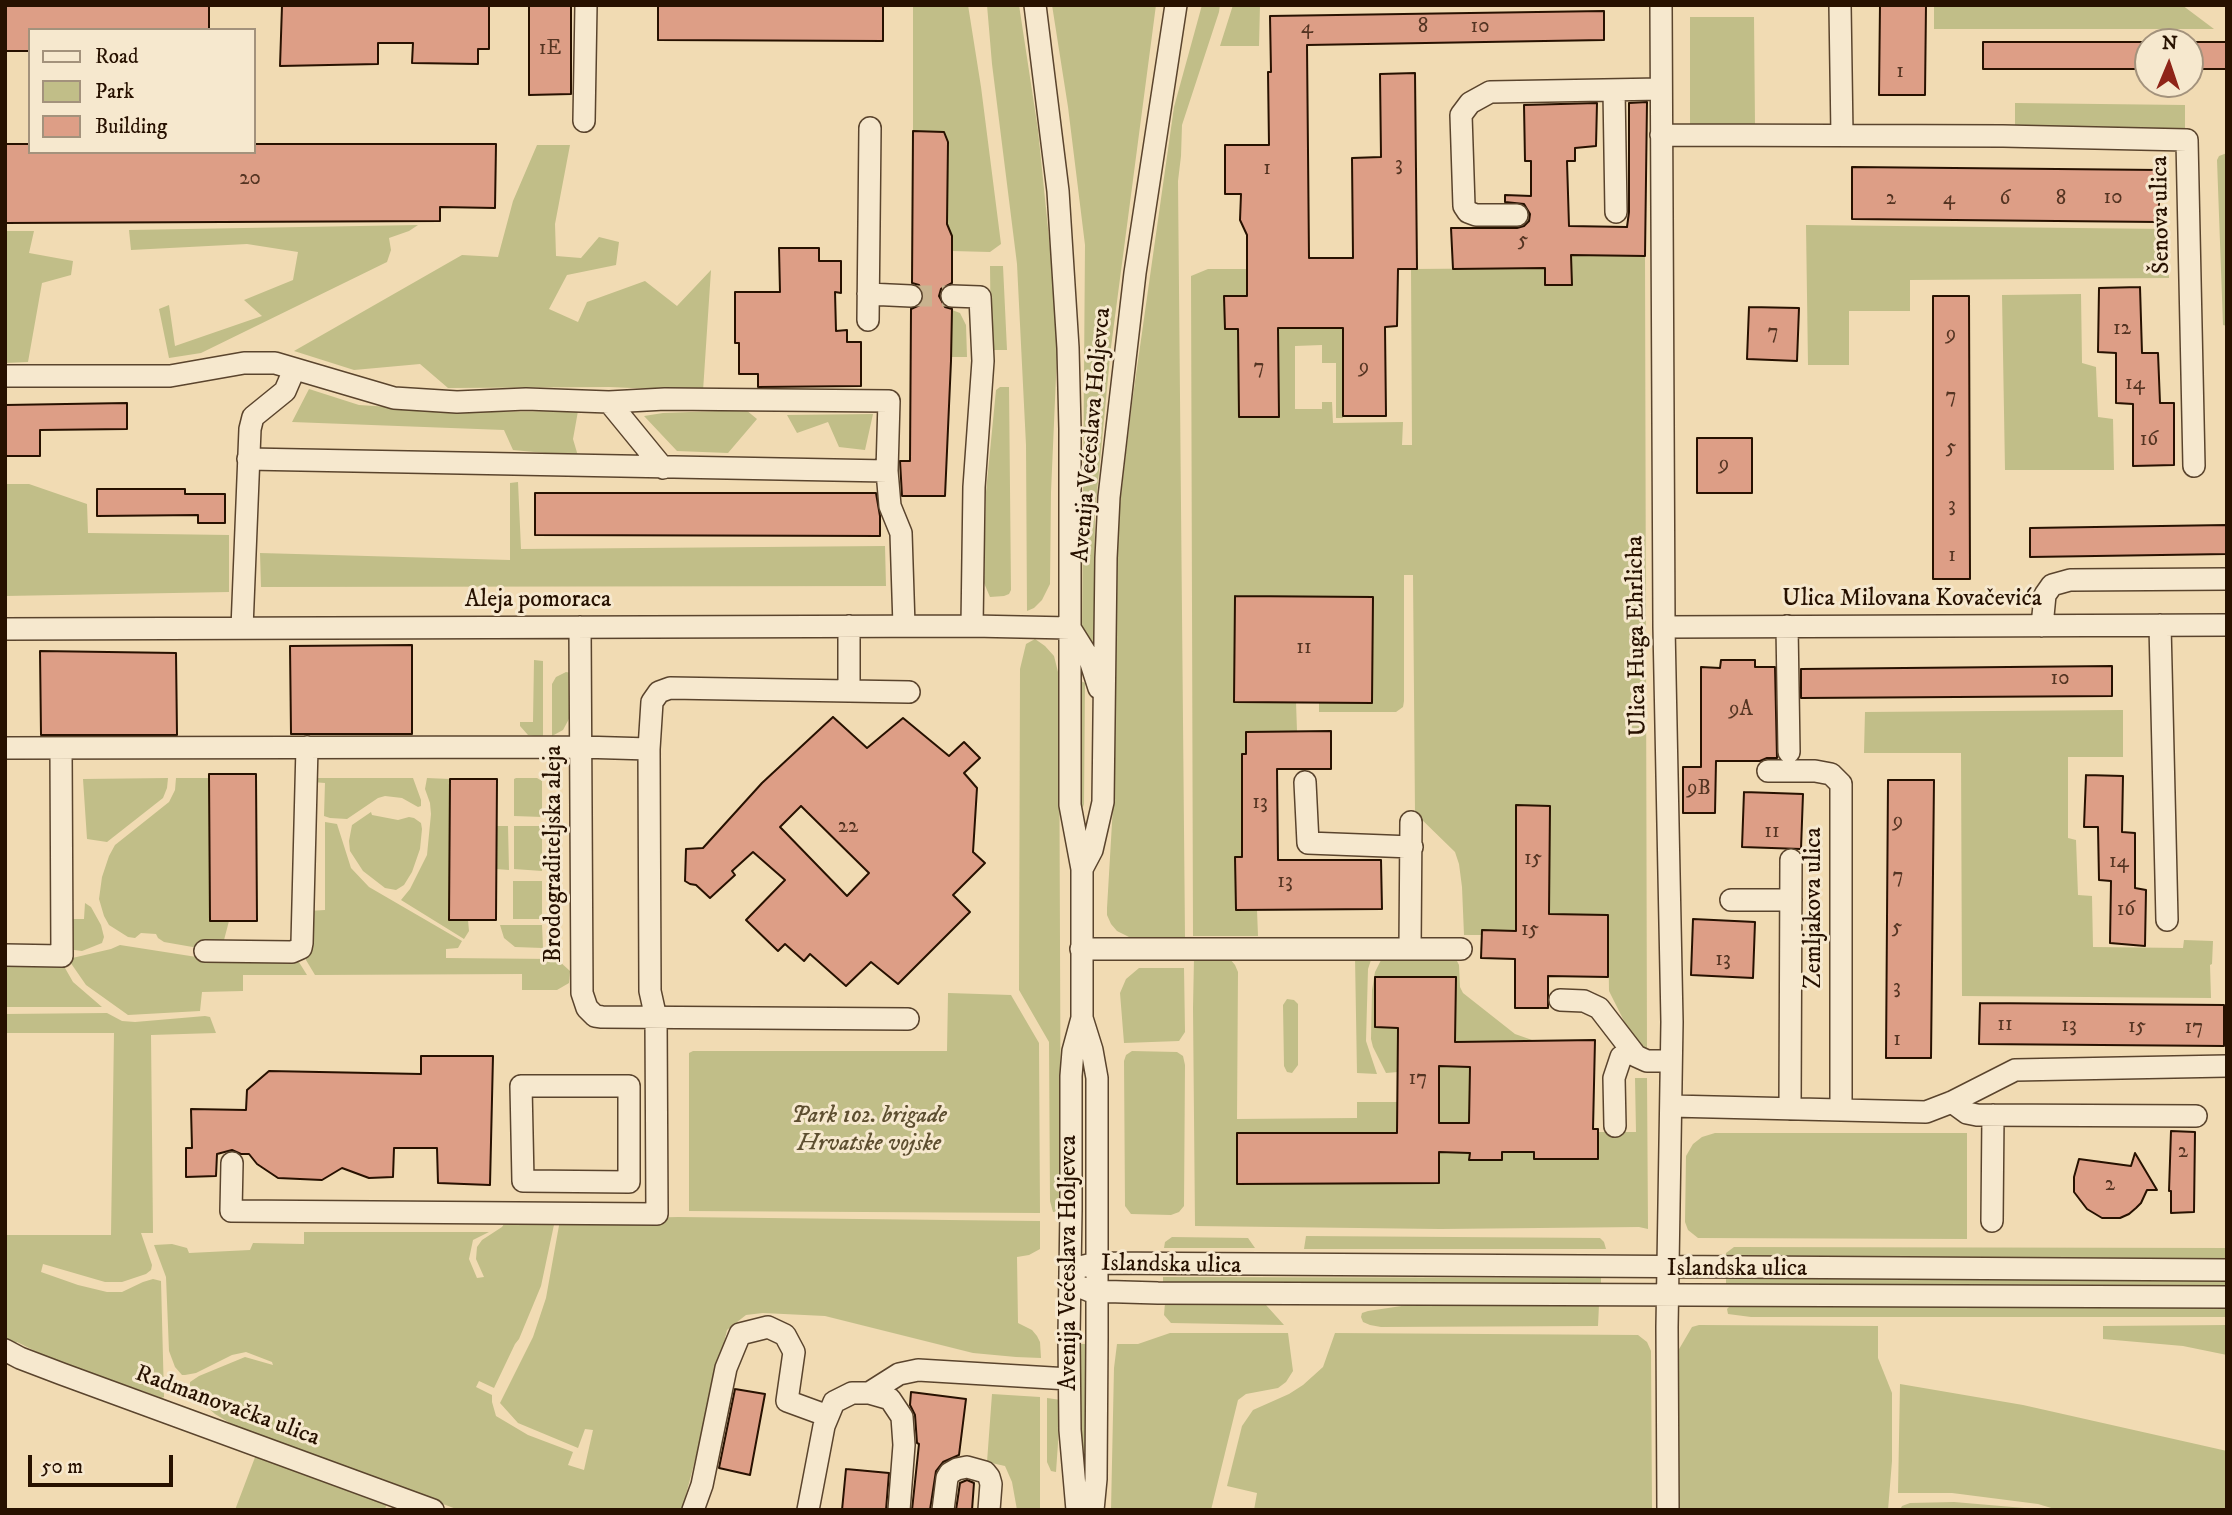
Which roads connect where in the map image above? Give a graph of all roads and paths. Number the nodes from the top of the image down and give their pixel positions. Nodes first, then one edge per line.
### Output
1 (586, 5) edge
2 (1035, 5) edge
3 (1176, 5) edge
4 (1191, 5) edge
5 (1661, 5) edge
6 (1840, 5) edge
7 (1173, 28) junction
8 (1661, 89) junction
9 (1615, 90) junction
10 (584, 121) dead end
11 (870, 128) dead end
12 (1661, 135) junction
13 (1842, 135) junction
14 (1616, 212) dead end
15 (1517, 215) dead end
16 (868, 294) junction
17 (911, 296) tunnel mouth
18 (952, 296) tunnel mouth
19 (868, 320) dead end
20 (294, 370) junction
21 (5, 376) edge
22 (609, 402) junction
23 (248, 459) junction
24 (2194, 466) dead end
25 (663, 468) junction
26 (887, 471) junction
27 (2227, 579) edge
28 (972, 625) junction
29 (2160, 625) junction
30 (2227, 625) edge
31 (849, 626) junction
32 (905, 626) junction
33 (1787, 626) junction
34 (2042, 626) junction
35 (580, 627) junction
36 (1664, 627) junction
37 (242, 628) junction
38 (1070, 628) junction
39 (5, 629) edge
40 (849, 691) junction
41 (909, 692) dead end
42 (1105, 718) junction
43 (307, 747) junction
44 (582, 747) junction
45 (5, 748) edge
46 (61, 748) junction
47 (649, 749) junction
48 (1789, 752) dead end
49 (1768, 771) dead end
50 (1305, 782) dead end
51 (1411, 822) dead end
52 (1412, 847) junction
53 (1791, 860) dead end
54 (1082, 869) junction
55 (1731, 900) dead end
56 (1791, 900) junction
57 (2167, 920) dead end
58 (1410, 948) junction
59 (1461, 948) dead end
60 (1082, 949) junction
61 (205, 951) dead end
62 (5, 954) edge
63 (1560, 1000) dead end
64 (1082, 1017) junction
65 (656, 1018) junction
66 (908, 1019) dead end
67 (1633, 1052) junction
68 (1671, 1061) junction
69 (2227, 1066) edge
70 (521, 1086) joint
71 (1952, 1102) junction
72 (1671, 1106) junction
73 (1790, 1109) junction
74 (1842, 1110) junction
75 (1993, 1115) junction
76 (2196, 1116) dead end
77 (1615, 1126) dead end
78 (232, 1163) dead end
79 (1992, 1221) dead end
80 (1097, 1262) junction
81 (1669, 1266) junction
82 (2227, 1270) edge
83 (1070, 1276) junction
84 (1097, 1292) junction
85 (1668, 1296) junction
86 (2227, 1297) edge
87 (5, 1350) edge
88 (1069, 1379) junction
89 (869, 1393) junction
90 (828, 1416) junction
91 (433, 1510) edge
92 (693, 1510) edge
93 (808, 1510) edge
94 (899, 1510) edge
95 (943, 1510) edge
96 (989, 1510) edge
97 (1077, 1510) edge
98 (1093, 1510) edge
99 (1668, 1510) edge

1 - 10 street
2 - 38 street, Avenija Većeslava Holjevca
3 - 7 street, Avenija Većeslava Holjevca
4 - 7 street
5 - 8 street, Ulica Huga Ehrlicha
6 - 13 street
7 - 42 street, Avenija Većeslava Holjevca
8 - 9 street
8 - 12 street, Ulica Huga Ehrlicha
9 - 14 street
9 - 15 street
11 - 16 street
12 - 13 street, Šenova ulica
12 - 36 street, Ulica Huga Ehrlicha
13 - 24 street, Šenova ulica
16 - 17 street
16 - 19 street
18 - 28 street
20 - 21 street
20 - 22 street
20 - 23 street
22 - 25 street
22 - 26 street
23 - 25 street
23 - 37 street
25 - 26 street
26 - 32 street
27 - 34 street
28 - 32 street, Aleja pomoraca
28 - 38 street, Aleja pomoraca
29 - 30 street, Ulica Milovana Kovačevića
29 - 34 street, Ulica Milovana Kovačevića
29 - 57 street
31 - 32 street, Aleja pomoraca
31 - 35 street, Aleja pomoraca
31 - 40 street
33 - 34 street, Ulica Milovana Kovačevića
33 - 36 street, Ulica Milovana Kovačevića
33 - 48 street
35 - 37 street, Aleja pomoraca
35 - 44 street, Brodograditeljska aleja
36 - 68 street, Ulica Huga Ehrlicha
37 - 39 street, Aleja pomoraca
38 - 42 street
38 - 54 street, Avenija Većeslava Holjevca
40 - 41 street
40 - 47 street
42 - 54 street, Avenija Većeslava Holjevca
43 - 44 street
43 - 46 street
43 - 61 street
44 - 47 street
44 - 65 street, Brodograditeljska aleja
45 - 46 street
46 - 62 street
47 - 65 street
49 - 74 street, Zemljakova ulica
50 - 52 street
51 - 52 street
52 - 58 street
53 - 56 street
54 - 60 street, Avenija Većeslava Holjevca
55 - 56 street
56 - 73 street
58 - 59 street
58 - 60 street
60 - 64 street, Avenija Većeslava Holjevca
63 - 67 street
64 - 80 street, Avenija Većeslava Holjevca
64 - 83 street, Avenija Većeslava Holjevca
65 - 66 street, Brodograditeljska aleja
65 - 78 street
67 - 68 street
67 - 77 street
68 - 72 street, Ulica Huga Ehrlicha
69 - 71 street
70 - 70 street
71 - 74 street
71 - 75 street
72 - 73 street
72 - 81 street, Ulica Huga Ehrlicha
73 - 74 street
75 - 76 street
75 - 79 street
80 - 81 street, Islandska ulica
80 - 83 street, Islandska ulica
80 - 84 street, Avenija Većeslava Holjevca
81 - 82 street, Islandska ulica
81 - 85 street, Ulica Huga Ehrlicha
83 - 84 street, Islandska ulica
83 - 88 street, Avenija Većeslava Holjevca
84 - 85 street, Islandska ulica
84 - 98 street, Avenija Većeslava Holjevca
85 - 86 street, Islandska ulica
85 - 99 street, Ulica Huga Ehrlicha
87 - 91 street, Radmanovačka ulica
88 - 89 street
88 - 97 street, Avenija Većeslava Holjevca
89 - 90 street
89 - 94 street
90 - 92 street
90 - 93 street
95 - 96 street

